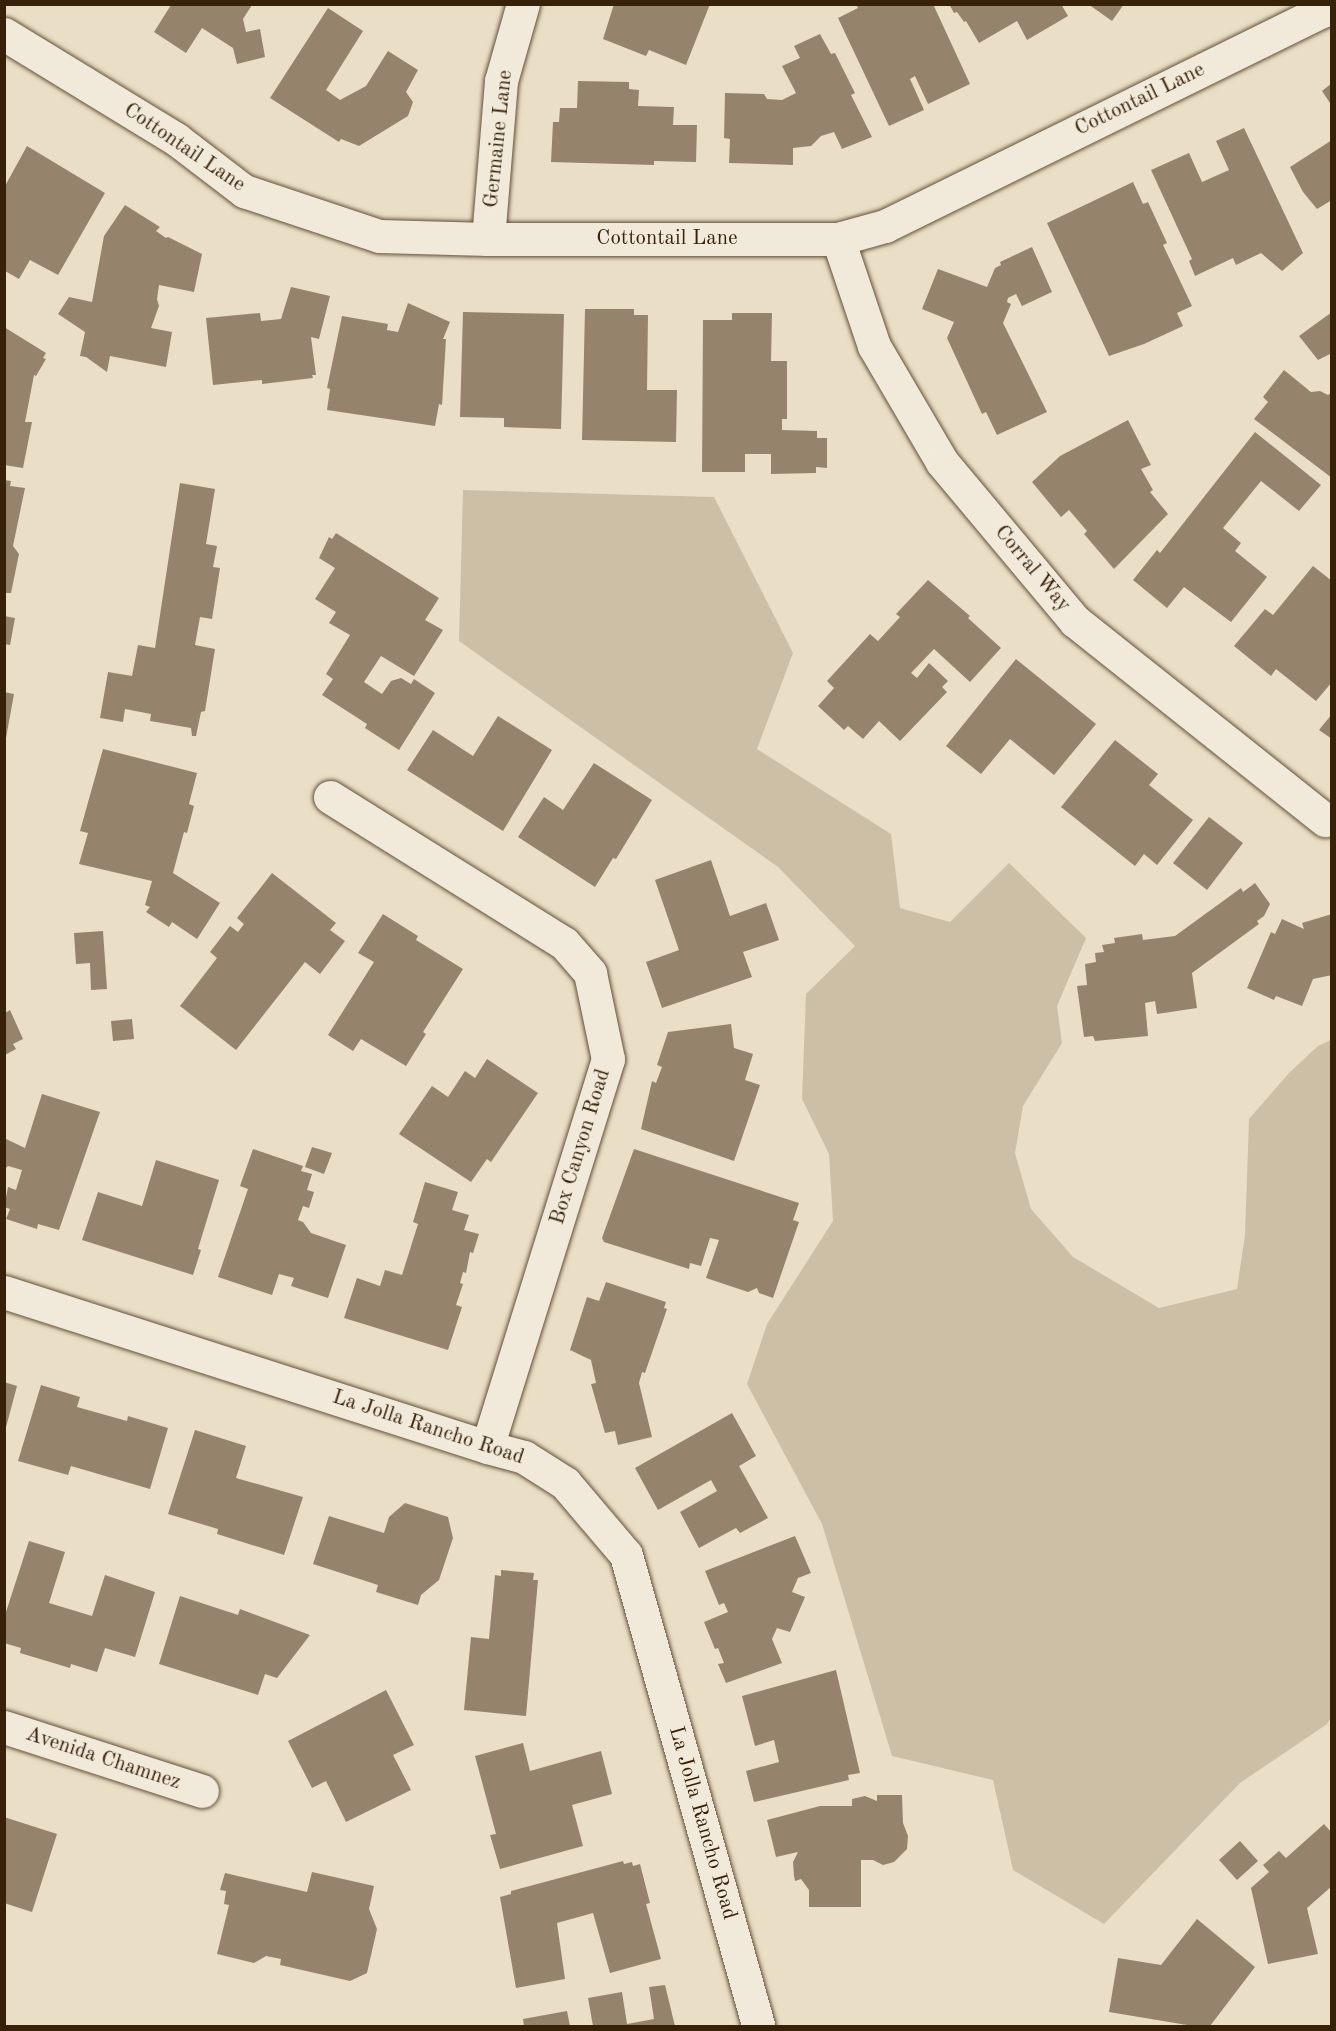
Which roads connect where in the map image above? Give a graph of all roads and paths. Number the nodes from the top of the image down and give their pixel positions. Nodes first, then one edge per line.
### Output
1 (523, 4) edge
2 (1330, 4) edge
3 (4, 34) edge
4 (488, 239) junction
5 (838, 239) junction
6 (330, 797) dead end
7 (1325, 820) dead end
8 (4, 1292) edge
9 (487, 1447) junction
10 (4, 1727) edge
11 (202, 1791) dead end
12 (758, 2026) edge

1 - 4 street, Germaine Lane
2 - 5 street, Cottontail Lane
3 - 4 street, Cottontail Lane
4 - 5 street, Cottontail Lane
5 - 7 street, Corral Way
6 - 9 street, Box Canyon Road
8 - 9 street, La Jolla Rancho Road
9 - 12 street, La Jolla Rancho Road
10 - 11 street, Avenida Chamnez

